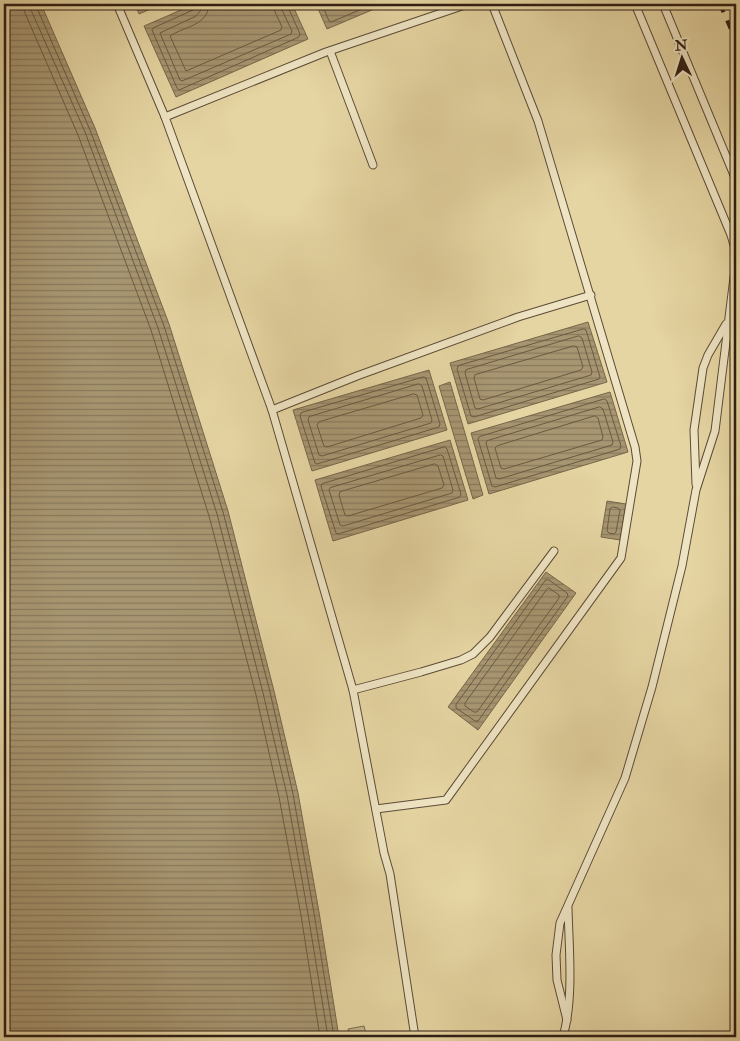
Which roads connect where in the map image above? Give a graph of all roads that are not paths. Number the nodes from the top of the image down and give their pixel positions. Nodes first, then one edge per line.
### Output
1 (117, 4) edge
2 (468, 4) edge
3 (492, 4) edge
4 (635, 4) edge
5 (663, 4) edge
6 (330, 50) junction
7 (165, 117) junction
8 (373, 165) dead end
9 (736, 180) edge
10 (591, 295) junction
11 (730, 317) junction
12 (272, 410) junction
13 (696, 490) junction
14 (554, 551) dead end
15 (352, 690) junction
16 (376, 809) junction
17 (568, 907) junction
18 (567, 1020) junction
19 (415, 1037) edge
20 (563, 1037) edge

1 - 7 lane
2 - 6 lane
3 - 10 lane
4 - 11 lane
5 - 9 lane
6 - 7 lane
6 - 8 lane
7 - 12 lane
10 - 12 lane
10 - 16 lane
11 - 13 lane
11 - 13 lane
12 - 15 lane
13 - 17 lane
14 - 15 lane
15 - 16 lane
16 - 19 lane
17 - 18 lane
17 - 18 lane
18 - 20 lane

